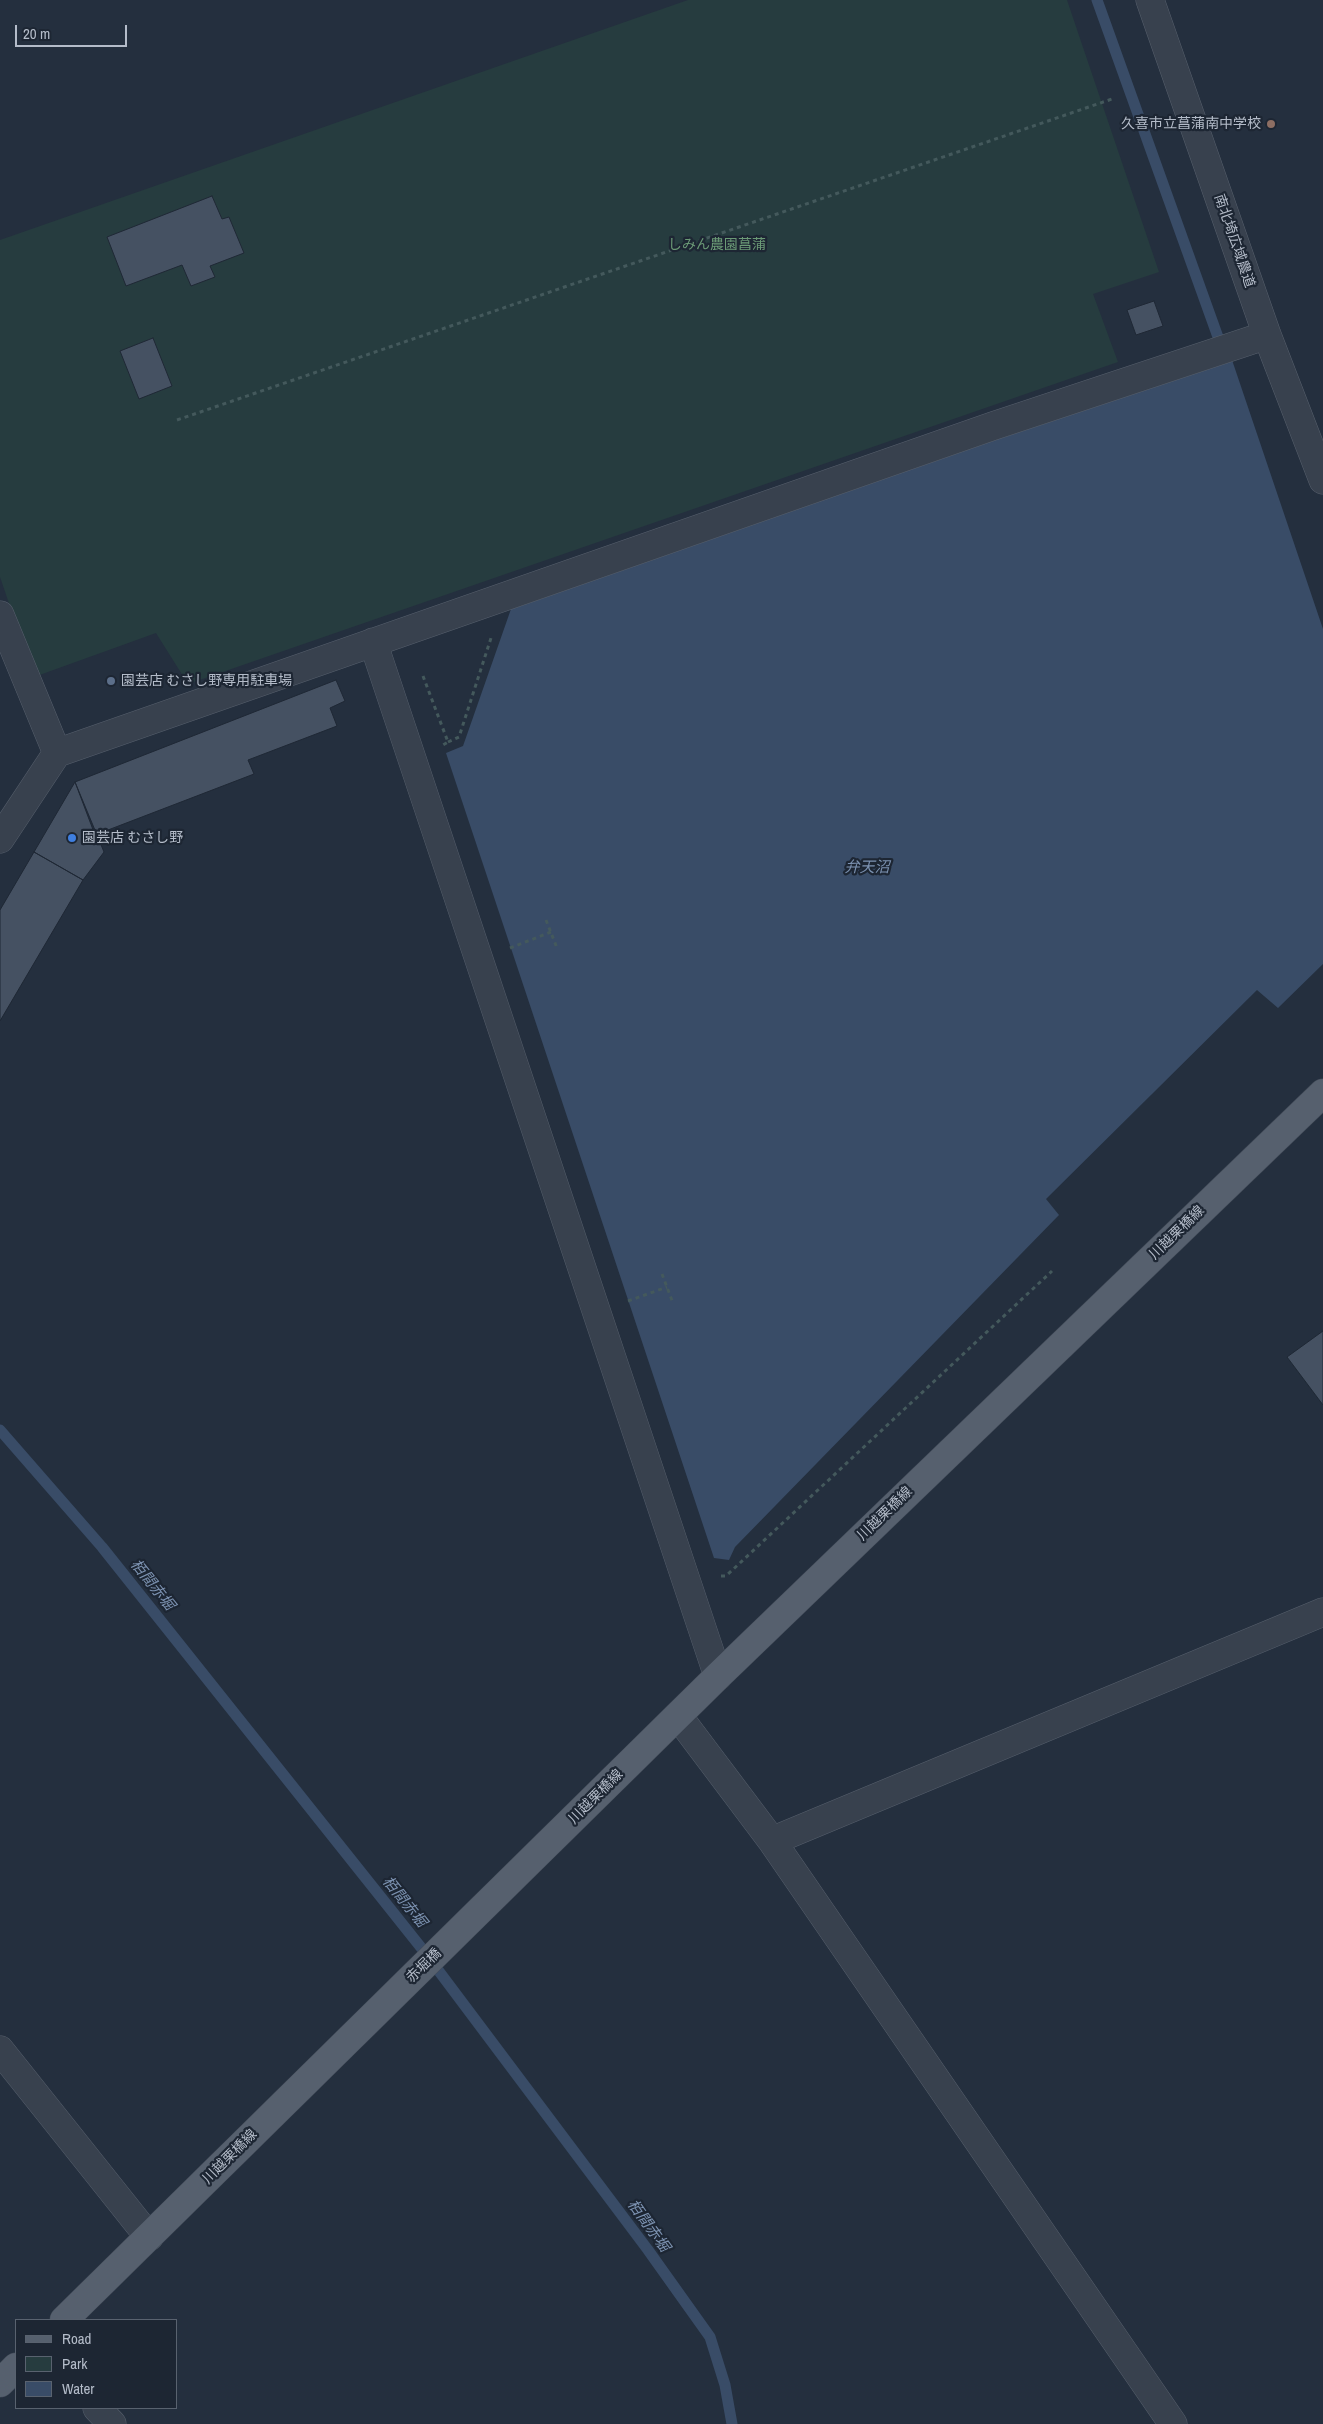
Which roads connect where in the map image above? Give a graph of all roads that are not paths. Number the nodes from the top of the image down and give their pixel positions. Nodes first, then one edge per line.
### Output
1 (1150, 0) edge
2 (1267, 335) junction
3 (1323, 480) edge
4 (0, 616) edge
5 (373, 642) junction
6 (57, 753) junction
7 (0, 839) edge
8 (1323, 1093) edge
9 (1323, 1612) edge
10 (718, 1676) junction
11 (678, 1716) junction
12 (772, 1842) junction
13 (452, 1939) joint
14 (396, 1992) joint
15 (0, 2050) edge
16 (149, 2237) junction
17 (65, 2319) edge
18 (15, 2368) edge
19 (0, 2383) edge
20 (98, 2409) edge
21 (112, 2424) edge
22 (1173, 2424) edge

1 - 2 street, 南北埼広域農道
2 - 3 street, 南北埼広域農道
2 - 5 street
4 - 6 street
5 - 6 street
5 - 10 street
6 - 7 street
8 - 10 main road, 川越栗橋線
9 - 12 street
10 - 11 main road, 川越栗橋線
11 - 12 street
11 - 13 main road, 川越栗橋線
12 - 22 street
13 - 14 main road, 赤堀橋
14 - 16 main road, 川越栗橋線
15 - 16 street
16 - 17 main road, 川越栗橋線
18 - 19 main road
20 - 21 street

